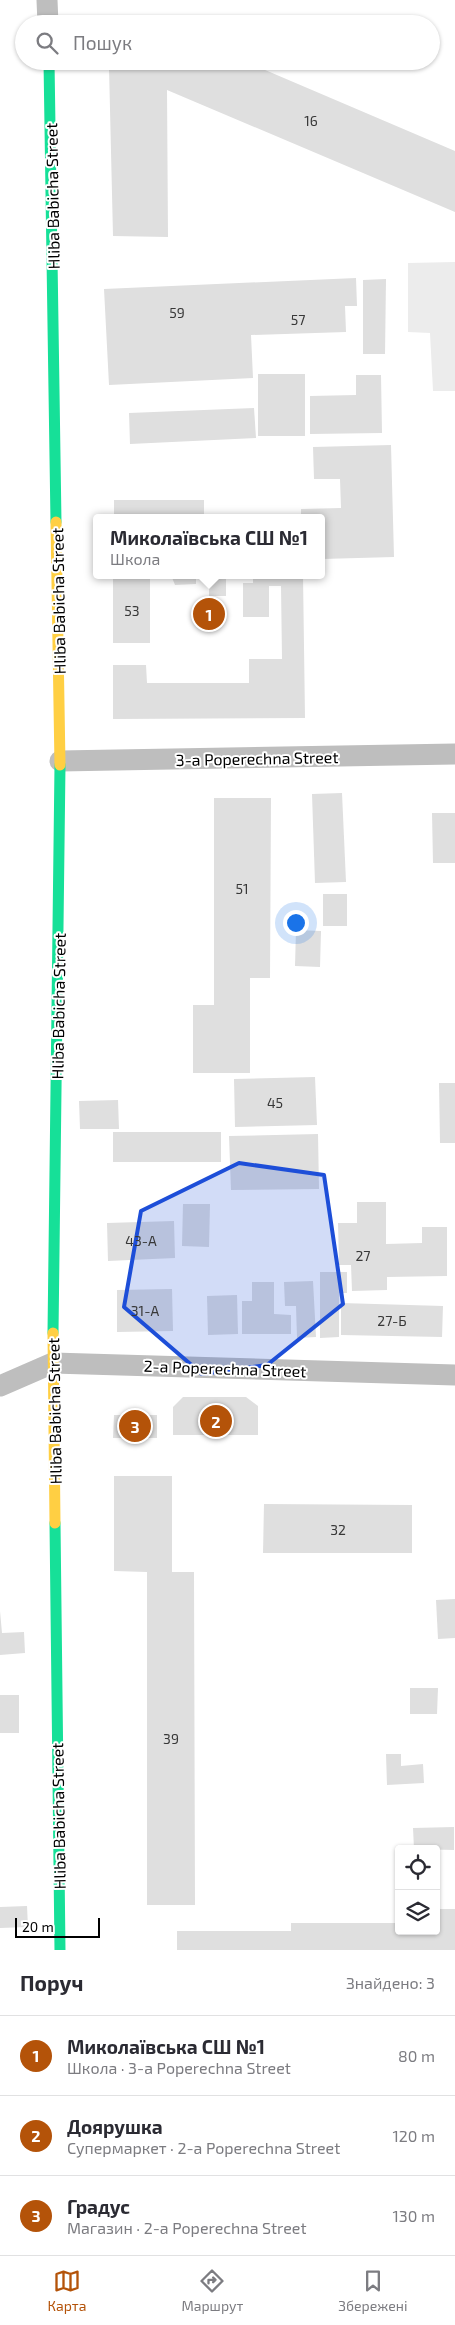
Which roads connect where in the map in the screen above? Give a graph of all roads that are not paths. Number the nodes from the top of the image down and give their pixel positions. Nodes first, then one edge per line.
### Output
1 (47, 0) edge
2 (48, 15) edge
3 (49, 70) edge
4 (455, 754) edge
5 (60, 761) junction
6 (52, 1363) junction
7 (455, 1375) edge
8 (0, 1386) edge
9 (60, 1950) edge

1 - 2 street
3 - 5 street, Hliba Babicha Street
4 - 5 street, 3-a Poperechna Street
5 - 6 street, Hliba Babicha Street
6 - 7 street, 2-a Poperechna Street
6 - 8 street, 2-a Poperechna Street
6 - 9 street, Hliba Babicha Street

